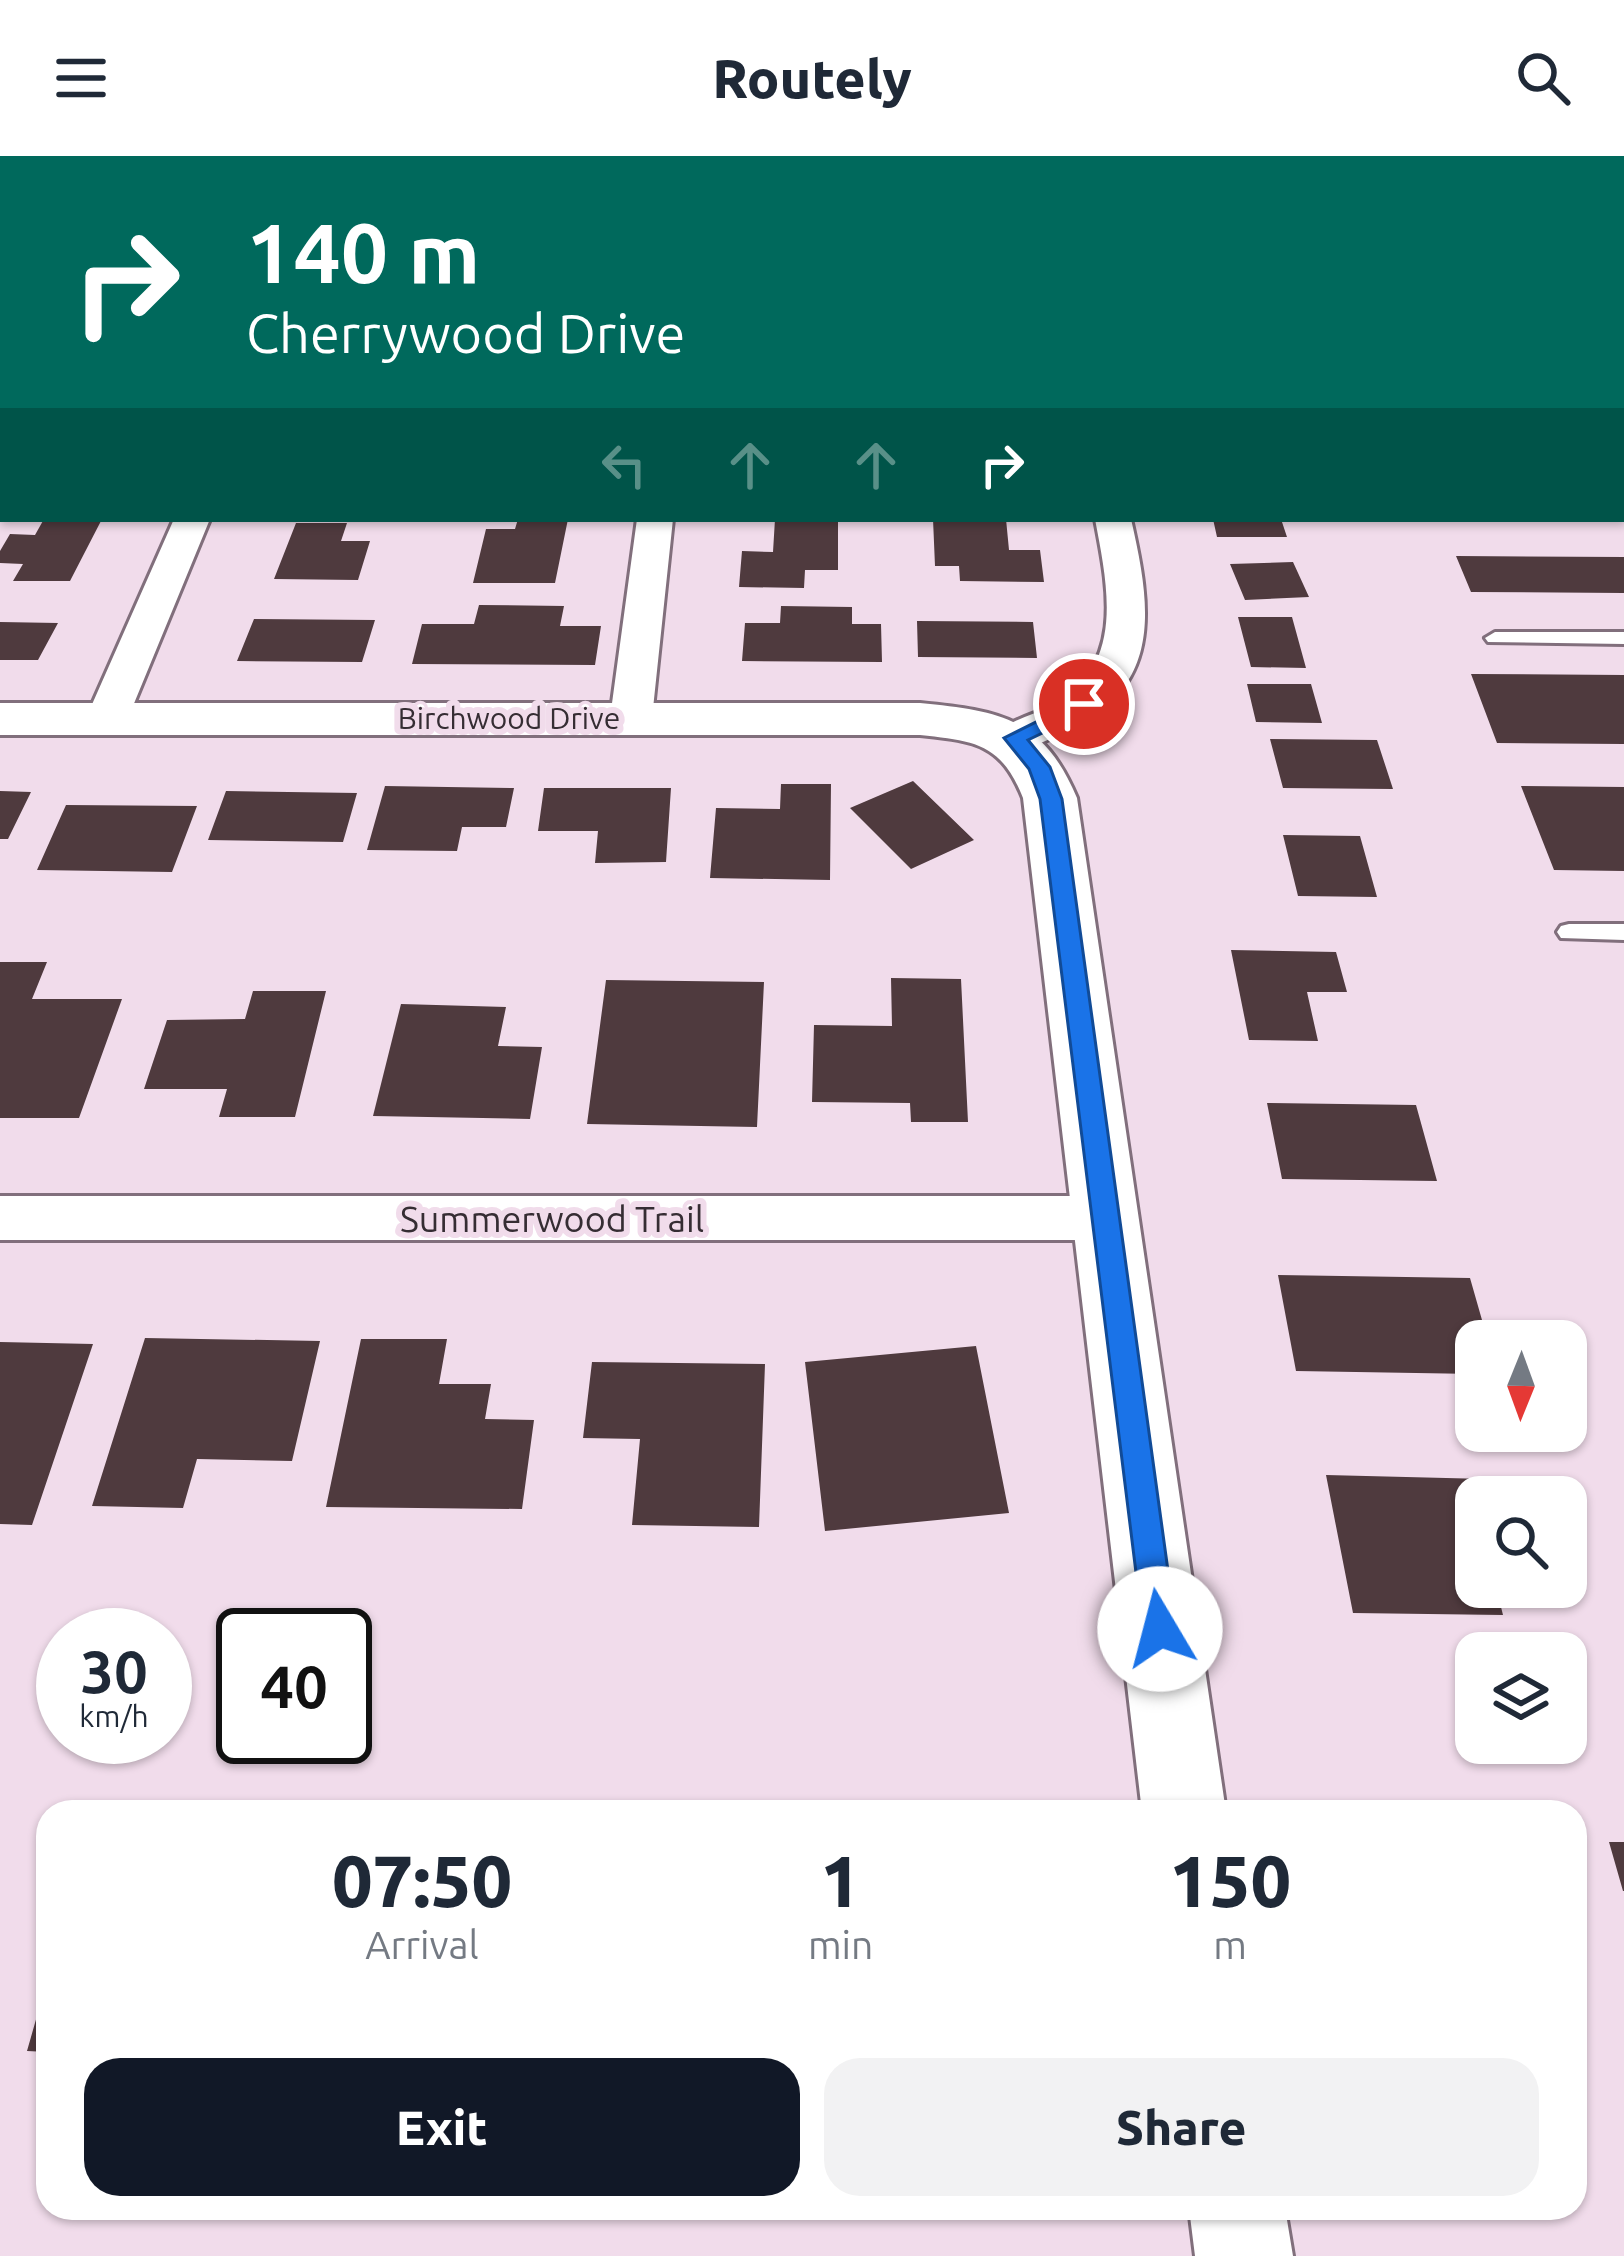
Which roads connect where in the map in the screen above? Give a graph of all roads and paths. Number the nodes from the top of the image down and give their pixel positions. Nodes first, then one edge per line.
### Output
1 (191, 522) edge
2 (655, 522) edge
3 (1114, 522) edge
4 (1495, 638) dead end
5 (1624, 638) edge
6 (107, 718) junction
7 (631, 718) junction
8 (0, 719) edge
9 (1015, 738) junction
10 (1569, 932) dead end
11 (1624, 932) edge
12 (0, 1218) edge
13 (1105, 1218) junction
14 (1182, 1800) edge
15 (1240, 2220) edge
16 (1244, 2256) edge

1 - 6 street
2 - 7 street
3 - 9 street
4 - 5 lane
6 - 7 street, Birchwood Drive
6 - 8 street, Birchwood Drive
7 - 9 street, Birchwood Drive
9 - 13 street
10 - 11 lane
12 - 13 street, Summerwood Trail
13 - 14 street
15 - 16 street

